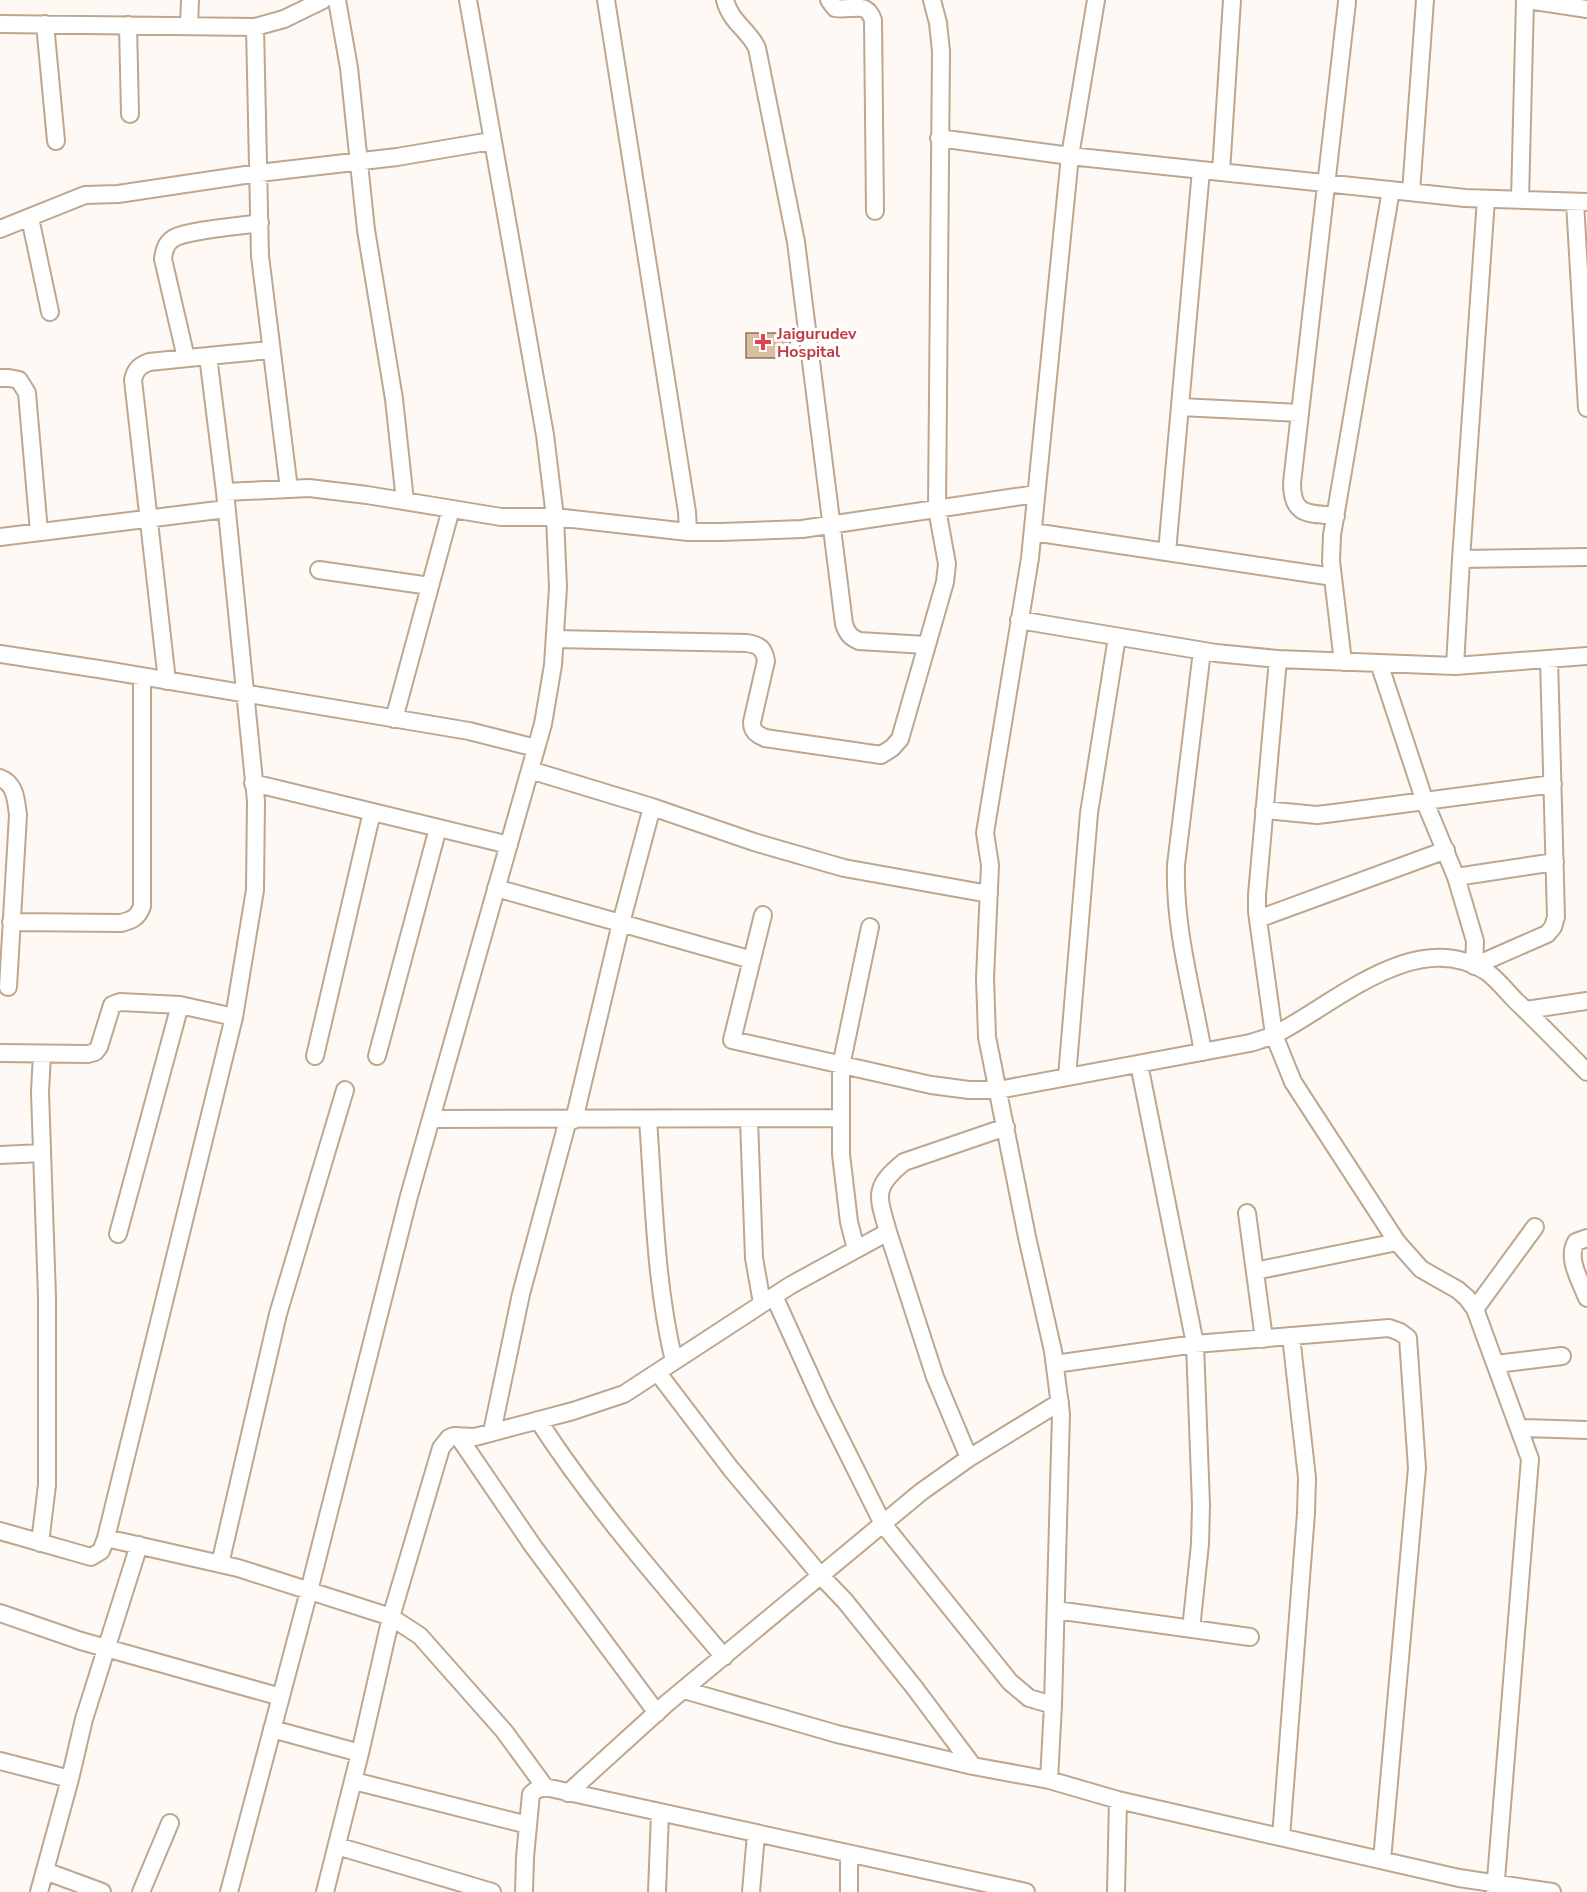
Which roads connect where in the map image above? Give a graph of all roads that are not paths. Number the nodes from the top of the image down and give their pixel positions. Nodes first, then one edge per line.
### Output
1 (190, 0) edge
2 (323, 0) edge
3 (337, 0) edge
4 (468, 0) edge
5 (606, 0) edge
6 (725, 0) edge
7 (829, 0) edge
8 (932, 0) edge
9 (1096, 0) edge
10 (1232, 0) edge
11 (1425, 0) edge
12 (1526, 0) edge
13 (1347, 2) dead end
14 (1587, 9) edge
15 (0, 24) edge
16 (45, 24) junction
17 (128, 26) junction
18 (189, 26) junction
19 (255, 27) junction
20 (130, 114) dead end
21 (939, 138) junction
22 (56, 141) dead end
23 (491, 141) junction
24 (1070, 156) junction
25 (359, 162) junction
26 (1201, 170) junction
27 (1221, 172) junction
28 (259, 173) junction
29 (1327, 183) junction
30 (1391, 190) junction
31 (1411, 192) junction
32 (1486, 199) junction
33 (1520, 200) junction
34 (1581, 202) edge
35 (875, 211) dead end
36 (30, 218) junction
37 (260, 223) junction
38 (0, 229) edge
39 (50, 312) dead end
40 (270, 350) junction
41 (208, 356) junction
42 (186, 358) junction
43 (0, 378) edge
44 (1180, 407) junction
45 (1587, 408) edge
46 (1300, 413) junction
47 (289, 489) junction
48 (225, 492) junction
49 (1036, 495) junction
50 (405, 501) junction
51 (226, 509) junction
52 (451, 509) junction
53 (937, 509) junction
54 (1336, 516) junction
55 (555, 517) junction
56 (150, 518) junction
57 (832, 524) junction
58 (39, 532) junction
59 (688, 532) junction
60 (1033, 532) junction
61 (0, 537) edge
62 (1167, 552) junction
63 (1587, 557) edge
64 (1461, 559) junction
65 (319, 570) dead end
66 (1333, 577) junction
67 (430, 586) junction
68 (1019, 620) junction
69 (1117, 637) junction
70 (555, 639) junction
71 (926, 645) junction
72 (1202, 651) junction
73 (0, 654) edge
74 (1587, 656) edge
75 (1278, 659) junction
76 (1550, 659) junction
77 (1343, 662) junction
78 (1379, 663) junction
79 (1455, 666) junction
80 (142, 676) junction
81 (167, 681) junction
82 (244, 694) junction
83 (394, 718) junction
84 (536, 748) junction
85 (530, 770) junction
86 (0, 778) edge
87 (253, 783) junction
88 (1553, 784) junction
89 (1425, 802) junction
90 (652, 807) junction
91 (1264, 810) junction
92 (372, 812) junction
93 (438, 828) junction
94 (509, 845) junction
95 (1446, 850) junction
96 (1555, 862) junction
97 (1456, 877) junction
98 (496, 888) junction
99 (989, 894) junction
100 (764, 915) dead end
101 (1258, 919) junction
102 (11, 922) junction
103 (621, 923) junction
104 (870, 927) dead end
105 (752, 960) junction
106 (1474, 966) junction
107 (8, 987) dead end
108 (1587, 1001) edge
109 (180, 1005) junction
110 (1526, 1010) junction
111 (234, 1017) junction
112 (1275, 1035) junction
113 (1203, 1052) junction
114 (0, 1053) edge
115 (42, 1054) junction
116 (315, 1056) dead end
117 (377, 1056) dead end
118 (1139, 1064) junction
119 (841, 1066) junction
120 (1587, 1072) edge
121 (1067, 1077) junction
122 (345, 1090) dead end
123 (998, 1090) junction
124 (841, 1118) junction
125 (431, 1119) junction
126 (571, 1120) junction
127 (648, 1120) junction
128 (749, 1120) junction
129 (1006, 1127) junction
130 (42, 1153) junction
131 (0, 1155) edge
132 (1247, 1213) dead end
133 (1535, 1227) dead end
134 (888, 1232) junction
135 (118, 1234) dead end
136 (1587, 1238) edge
137 (1397, 1242) junction
138 (856, 1249) junction
139 (1255, 1271) junction
140 (1587, 1298) edge
141 (768, 1300) junction
142 (1475, 1309) junction
143 (1291, 1336) junction
144 (1264, 1338) junction
145 (1195, 1344) junction
146 (1562, 1356) dead end
147 (674, 1361) junction
148 (1055, 1364) junction
149 (1496, 1364) junction
150 (658, 1373) junction
151 (1060, 1402) junction
152 (538, 1420) junction
153 (1520, 1428) junction
154 (1587, 1430) edge
155 (492, 1432) junction
156 (458, 1436) junction
157 (969, 1458) junction
158 (883, 1524) junction
159 (0, 1531) edge
160 (106, 1538) junction
161 (40, 1543) junction
162 (139, 1545) junction
163 (220, 1564) junction
164 (821, 1576) junction
165 (309, 1591) junction
166 (1056, 1610) junction
167 (0, 1613) edge
168 (391, 1617) junction
169 (1191, 1629) junction
170 (1250, 1637) dead end
171 (106, 1648) junction
172 (724, 1657) junction
173 (684, 1690) junction
174 (281, 1697) junction
175 (1053, 1705) junction
176 (657, 1713) junction
177 (272, 1729) junction
178 (360, 1753) junction
179 (0, 1761) edge
180 (973, 1766) junction
181 (70, 1779) junction
182 (354, 1780) junction
183 (1049, 1780) junction
184 (545, 1787) junction
185 (568, 1793) junction
186 (1118, 1800) junction
187 (660, 1813) junction
188 (170, 1823) dead end
189 (528, 1825) junction
190 (756, 1834) junction
191 (1281, 1837) junction
192 (337, 1846) junction
193 (849, 1854) junction
194 (1382, 1860) junction
195 (45, 1871) junction
196 (1495, 1888) edge
197 (39, 1892) edge
198 (102, 1892) edge
199 (141, 1892) edge
200 (229, 1892) edge
201 (325, 1892) edge
202 (492, 1892) edge
203 (524, 1892) edge
204 (657, 1892) edge
205 (751, 1892) edge
206 (849, 1892) edge
207 (1026, 1892) edge
208 (1116, 1892) edge
209 (1552, 1892) edge

1 - 18 street
2 - 19 street
3 - 25 street
4 - 23 street
5 - 59 street
6 - 57 street
7 - 35 street
8 - 21 street
9 - 24 street
10 - 27 street
11 - 31 street
12 - 14 street
12 - 33 street
13 - 29 street
15 - 16 street
16 - 17 street
16 - 22 street
17 - 18 street
17 - 20 street
18 - 19 street
19 - 28 street
21 - 24 street
21 - 53 street
23 - 25 street
23 - 55 street
24 - 26 street
24 - 49 street
25 - 28 street
25 - 50 street
26 - 27 street
26 - 44 street
27 - 29 street
28 - 36 street
28 - 37 street
29 - 30 street
29 - 46 street
30 - 31 street
30 - 54 street
31 - 32 street
32 - 33 street
32 - 64 street
33 - 34 street
34 - 45 street
36 - 38 street
36 - 39 street
37 - 40 street
37 - 42 street
40 - 41 street
40 - 47 street
41 - 42 street
41 - 48 street
42 - 56 street
43 - 58 street
44 - 46 street
44 - 62 street
46 - 54 street
47 - 48 street
47 - 50 street
48 - 51 street
49 - 53 street
49 - 60 street
50 - 52 street
51 - 56 street
51 - 82 street
52 - 55 street
52 - 67 street
53 - 57 street
53 - 71 street
54 - 66 street
55 - 59 street
55 - 70 street
56 - 58 street
56 - 81 street
57 - 59 street
57 - 71 street
58 - 61 street
60 - 62 street
60 - 68 street
62 - 66 street
63 - 64 street
64 - 79 street
65 - 67 street
66 - 77 street
67 - 83 street
68 - 69 street
68 - 99 street
69 - 72 street
69 - 121 street
70 - 71 street
70 - 84 street
72 - 75 street
72 - 113 street
73 - 80 street
74 - 76 street
75 - 77 street
75 - 91 street
76 - 79 street
76 - 88 street
77 - 78 street
78 - 79 street
78 - 89 street
80 - 81 street
80 - 102 street
81 - 82 street
82 - 83 street
82 - 87 street
83 - 84 street
84 - 85 street
85 - 90 street
85 - 94 street
86 - 102 street
87 - 92 street
87 - 111 street
88 - 89 street
88 - 96 street
89 - 91 street
89 - 95 street
90 - 99 street
90 - 103 street
91 - 101 street
92 - 93 street
92 - 116 street
93 - 94 street
93 - 117 street
94 - 98 street
95 - 97 street
95 - 101 street
96 - 97 street
96 - 106 street
97 - 106 street
98 - 103 street
98 - 125 street
99 - 123 street
100 - 105 street
101 - 112 street
102 - 107 street
103 - 105 street
103 - 126 street
104 - 119 street
105 - 119 street
106 - 110 street
106 - 112 street
108 - 110 street
109 - 111 street
109 - 115 street
109 - 135 street
110 - 120 street
111 - 160 street
112 - 113 street
112 - 137 street
113 - 118 street
114 - 115 street
115 - 130 street
118 - 121 street
118 - 145 street
119 - 123 street
119 - 124 street
121 - 123 street
122 - 163 street
123 - 129 street
124 - 128 street
124 - 138 street
125 - 126 street
125 - 165 street
126 - 127 street
126 - 155 street
127 - 128 street
127 - 147 street
128 - 141 street
129 - 134 street
129 - 148 street
130 - 131 street
130 - 161 street
132 - 139 street
133 - 142 street
134 - 138 street
134 - 157 street
136 - 140 street
137 - 139 street
137 - 142 street
138 - 141 street
139 - 144 street
141 - 147 street
141 - 158 street
142 - 149 street
143 - 144 street
143 - 191 street
143 - 194 street
144 - 145 street
145 - 148 street
145 - 169 street
146 - 149 street
147 - 150 street
148 - 151 street
149 - 153 street
150 - 152 street
150 - 164 street
151 - 157 street
151 - 166 street
152 - 155 street
152 - 172 street
153 - 154 street
153 - 196 street
155 - 156 street
156 - 168 street
156 - 176 street
157 - 158 street
158 - 164 street
158 - 175 street
159 - 161 street
160 - 161 street
160 - 162 street
162 - 163 street
162 - 171 street
163 - 165 street
164 - 172 street
164 - 180 street
165 - 168 street
165 - 174 street
166 - 169 street
166 - 175 street
167 - 171 street
168 - 178 street
168 - 184 street
169 - 170 street
171 - 174 street
171 - 181 street
172 - 173 street
173 - 176 street
173 - 180 street
174 - 177 street
175 - 183 street
176 - 185 street
177 - 178 street
177 - 200 street
178 - 182 street
179 - 181 street
180 - 183 street
181 - 195 street
182 - 189 street
182 - 192 street
183 - 186 street
184 - 185 street
184 - 189 street
185 - 187 street
186 - 191 street
186 - 208 street
187 - 190 street
187 - 204 street
188 - 199 street
189 - 203 street
190 - 193 street
190 - 205 street
191 - 194 street
192 - 201 street
192 - 202 street
193 - 206 street
193 - 207 street
194 - 196 street
195 - 197 street
195 - 198 street
196 - 209 street

